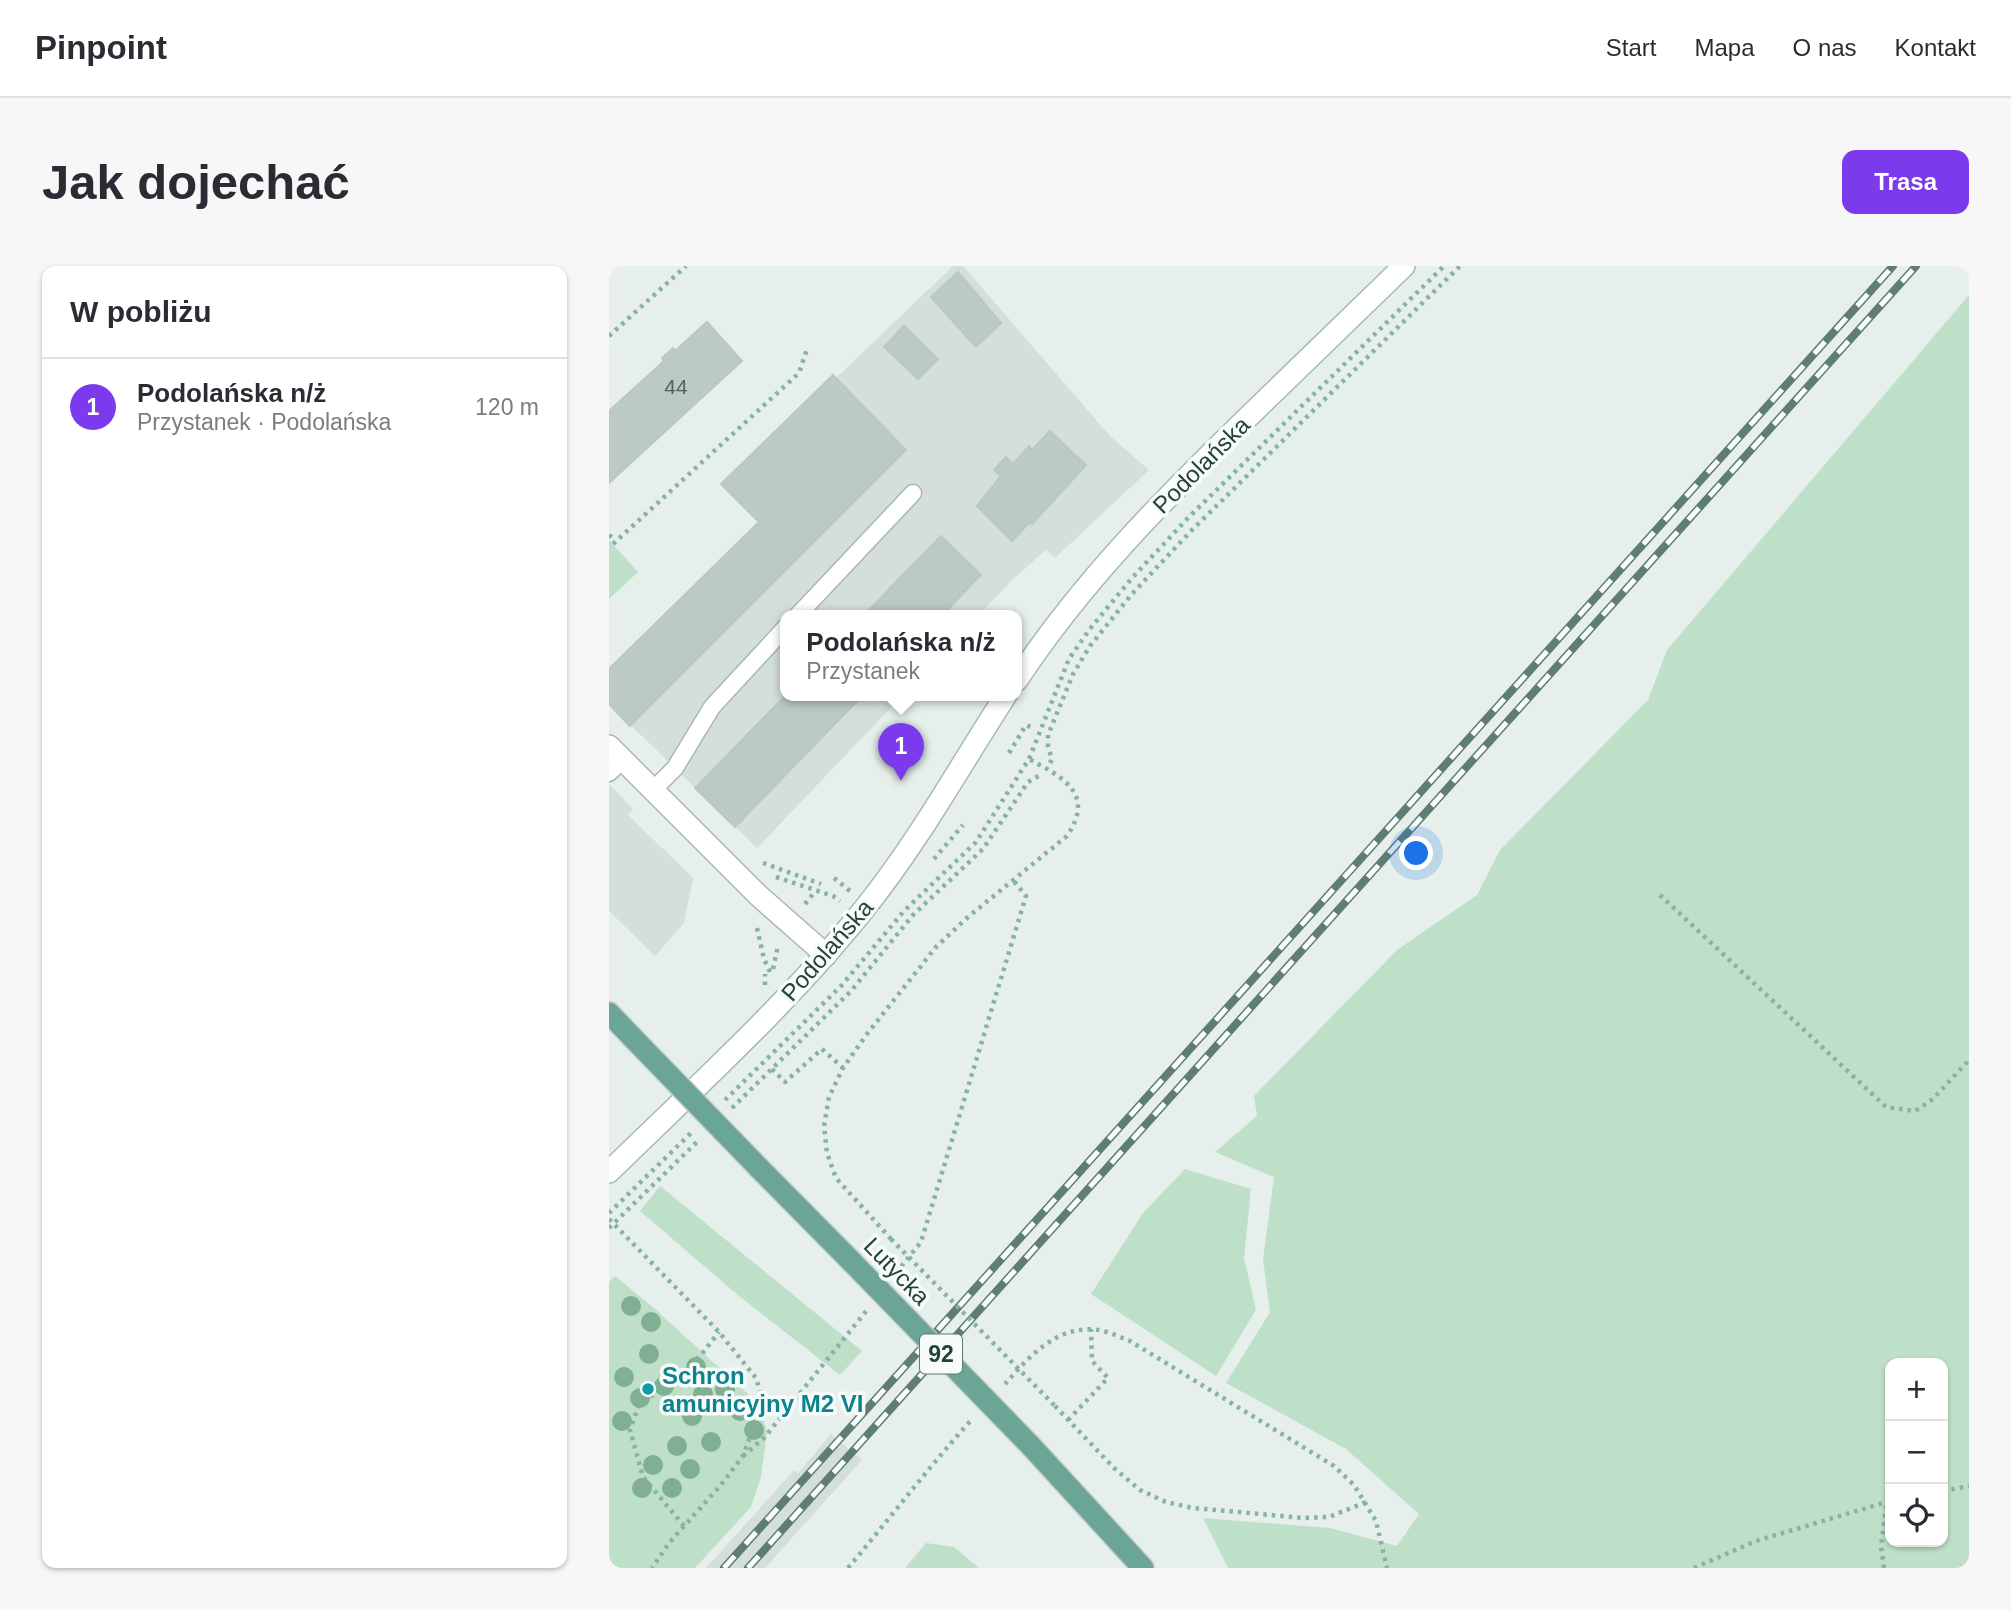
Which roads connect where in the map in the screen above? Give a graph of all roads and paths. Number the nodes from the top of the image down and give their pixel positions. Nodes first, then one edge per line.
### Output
1 (686, 266) edge
2 (1404, 266) edge
3 (1444, 266) edge
4 (1460, 266) edge
5 (609, 336) edge
6 (807, 349) dead end
7 (912, 493) dead end
8 (609, 535) edge
9 (803, 610) edge
10 (780, 634) edge
11 (1022, 673) edge
12 (1002, 701) edge
13 (1033, 729) dead end
14 (1009, 753) dead end
15 (1029, 759) junction
16 (614, 760) edge
17 (1050, 763) dead end
18 (1042, 774) dead end
19 (653, 790) junction
20 (762, 863) dead end
21 (772, 876) dead end
22 (834, 878) dead end
23 (1013, 880) junction
24 (821, 884) dead end
25 (759, 895) junction
26 (1660, 895) dead end
27 (856, 896) dead end
28 (846, 905) dead end
29 (780, 936) dead end
30 (826, 955) junction
31 (773, 969) dead end
32 (789, 996) junction
33 (609, 1013) edge
34 (811, 1017) junction
35 (1969, 1060) edge
36 (843, 1068) junction
37 (772, 1069) junction
38 (719, 1106) dead end
39 (723, 1117) dead end
40 (699, 1125) dead end
41 (703, 1136) dead end
42 (609, 1172) edge
43 (609, 1213) edge
44 (611, 1224) edge
45 (895, 1275) dead end
46 (869, 1307) dead end
47 (1091, 1329) junction
48 (719, 1332) junction
49 (998, 1391) dead end
50 (981, 1410) dead end
51 (1068, 1420) junction
52 (743, 1456) junction
53 (1969, 1486) edge
54 (1948, 1490) edge
55 (1366, 1502) junction
56 (1885, 1502) edge
57 (1885, 1520) edge
58 (684, 1526) junction
59 (652, 1568) edge
60 (848, 1568) edge
61 (1143, 1568) edge
62 (1387, 1568) edge
63 (1694, 1568) edge
64 (1884, 1568) edge

1 - 5 path
2 - 11 street, Podolańska
3 - 15 path
4 - 17 path
6 - 8 path
7 - 9 lane
10 - 19 lane
12 - 30 street, Podolańska
13 - 14 path
15 - 23 path
15 - 34 path
16 - 19 street
18 - 37 path
19 - 25 street
20 - 24 path
21 - 28 path
22 - 27 path
23 - 36 path
23 - 45 path
25 - 30 street
25 - 32 path
26 - 35 path
29 - 31 path
30 - 32 street, Podolańska
32 - 34 path
32 - 42 street, Podolańska
33 - 61 main road, Lutycka / 92, bridge
34 - 38 path
36 - 37 path
36 - 51 path, bridge
37 - 39 path
40 - 43 path
41 - 44 path
44 - 48 path
46 - 52 path
47 - 49 path
47 - 51 path
47 - 55 path
48 - 52 path
48 - 58 path
50 - 60 path
51 - 55 path
52 - 58 path
53 - 54 path
55 - 62 path
56 - 63 path
57 - 64 path
58 - 59 path

